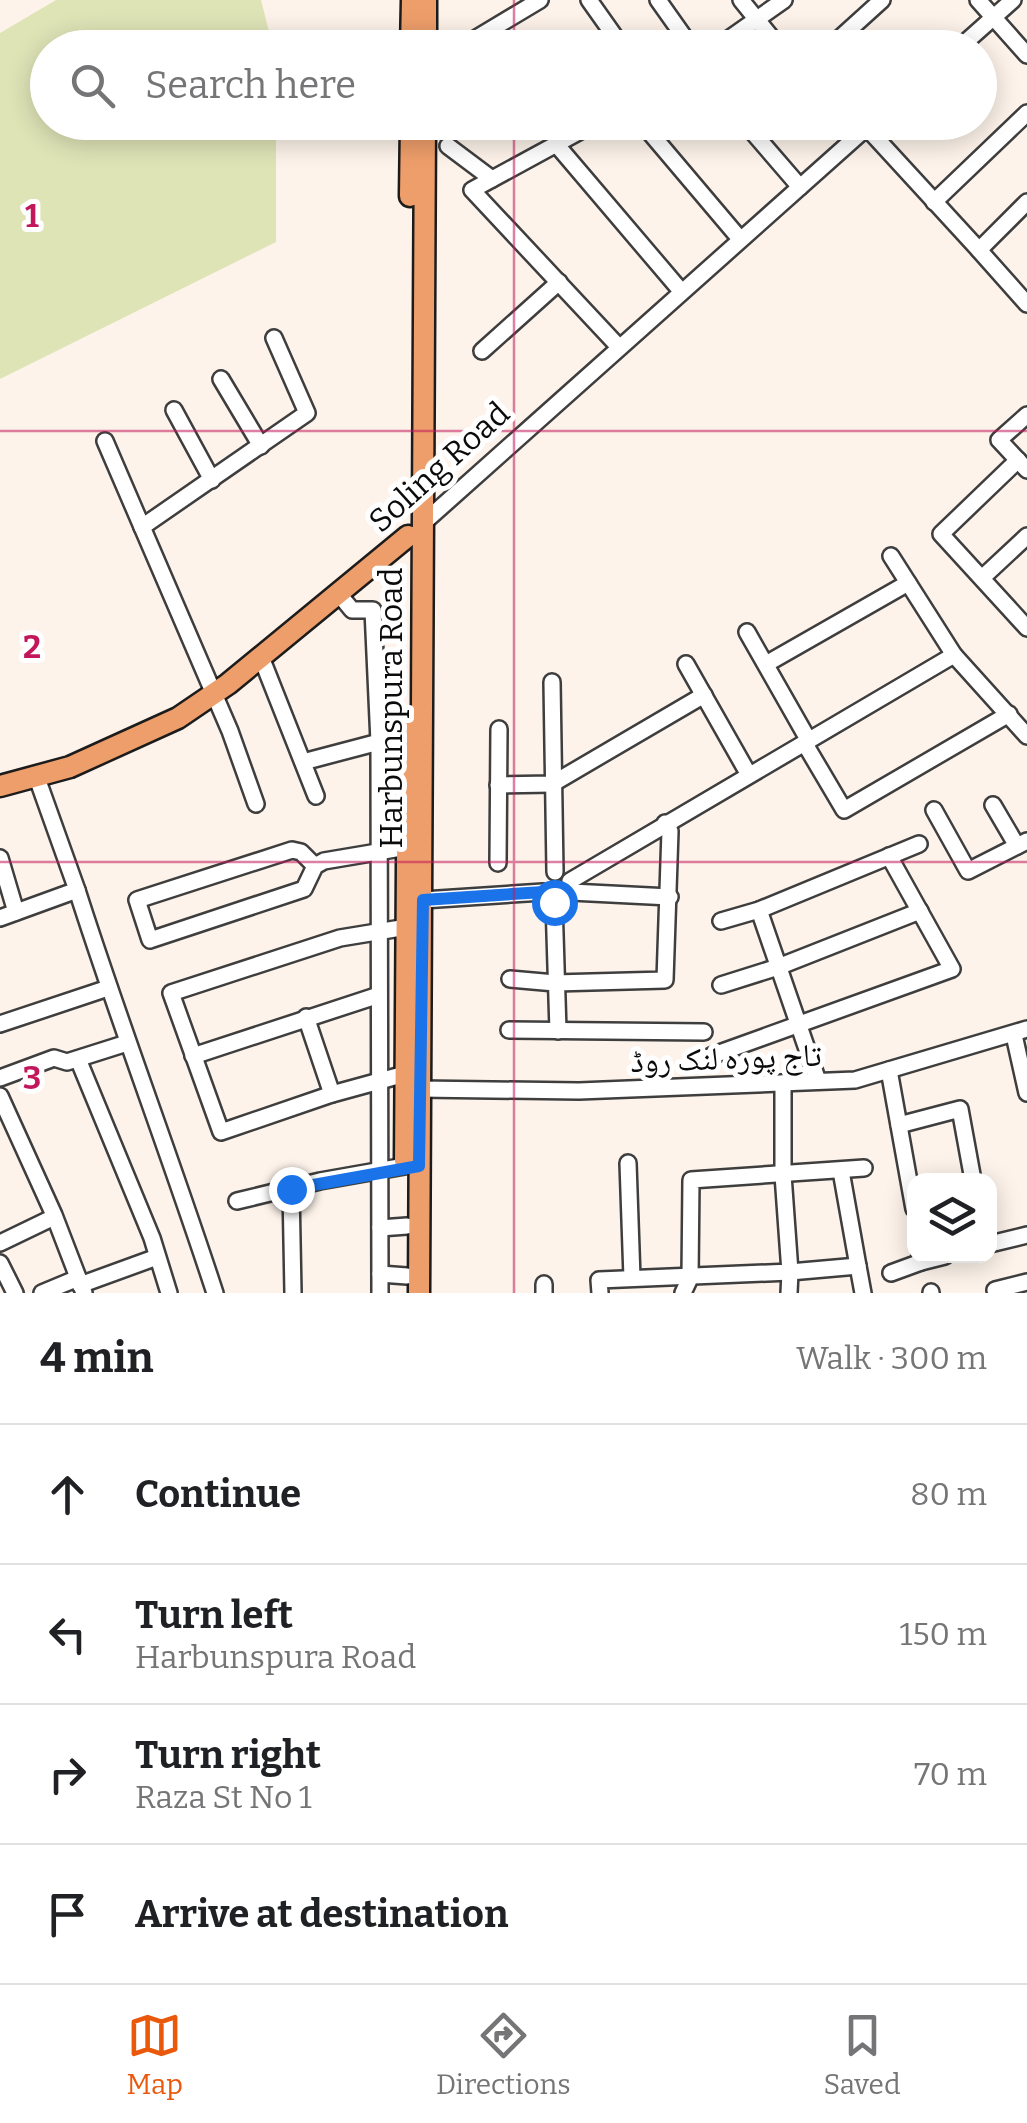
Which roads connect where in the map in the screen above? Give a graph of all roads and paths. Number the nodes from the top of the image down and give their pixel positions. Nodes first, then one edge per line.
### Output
1 (412, 0) edge
2 (426, 0) edge
3 (540, 0) edge
4 (589, 0) edge
5 (658, 0) edge
6 (740, 0) edge
7 (784, 0) edge
8 (882, 0) edge
9 (978, 0) edge
10 (1013, 0) edge
11 (515, 8) edge
12 (993, 17) junction
13 (756, 20) junction
14 (412, 30) edge
15 (426, 30) edge
16 (485, 30) edge
17 (610, 30) edge
18 (679, 30) edge
19 (742, 30) edge
20 (765, 30) edge
21 (849, 30) edge
22 (979, 30) edge
23 (1027, 55) edge
24 (1027, 113) edge
25 (411, 140) edge
26 (425, 140) edge
27 (563, 140) edge
28 (656, 140) edge
29 (760, 140) edge
30 (853, 140) edge
31 (876, 140) edge
32 (556, 144) junction
33 (448, 146) dead end
34 (492, 179) junction
35 (800, 187) junction
36 (934, 202) junction
37 (1027, 202) edge
38 (740, 239) junction
39 (979, 250) junction
40 (559, 282) junction
41 (681, 291) junction
42 (1027, 304) edge
43 (274, 338) dead end
44 (618, 346) junction
45 (482, 352) dead end
46 (222, 379) dead end
47 (174, 410) dead end
48 (1027, 414) edge
49 (105, 441) dead end
50 (261, 446) junction
51 (1022, 465) edge
52 (212, 480) junction
53 (142, 527) junction
54 (414, 531) junction
55 (1027, 536) edge
56 (891, 556) dead end
57 (982, 578) junction
58 (908, 584) junction
59 (338, 593) junction
60 (1025, 622) edge
61 (747, 632) dead end
62 (954, 654) junction
63 (261, 658) junction
64 (686, 664) dead end
65 (766, 664) junction
66 (552, 682) dead end
67 (704, 695) junction
68 (213, 696) junction
69 (1009, 714) junction
70 (498, 730) dead end
71 (1027, 736) edge
72 (380, 742) junction
73 (807, 742) junction
74 (303, 762) junction
75 (749, 775) junction
76 (37, 778) junction
77 (552, 784) junction
78 (498, 785) junction
79 (0, 786) edge
80 (316, 796) dead end
81 (256, 804) dead end
82 (993, 805) dead end
83 (934, 810) dead end
84 (665, 823) junction
85 (919, 844) dead end
86 (1022, 844) edge
87 (408, 847) junction
88 (378, 850) junction
89 (889, 856) junction
90 (0, 858) edge
91 (498, 863) dead end
92 (315, 866) junction
93 (565, 882) junction
94 (77, 890) junction
95 (548, 897) junction
96 (670, 897) junction
97 (423, 900) junction
98 (758, 910) junction
99 (920, 912) junction
100 (8, 915) edge
101 (721, 921) dead end
102 (407, 927) junction
103 (378, 930) junction
104 (778, 967) junction
105 (510, 979) dead end
106 (555, 983) junction
107 (721, 985) dead end
108 (108, 988) junction
109 (378, 995) junction
110 (306, 1017) junction
111 (0, 1024) edge
112 (799, 1026) junction
113 (379, 1030) junction
114 (509, 1030) dead end
115 (558, 1030) junction
116 (405, 1031) junction
117 (704, 1032) dead end
118 (1020, 1032) edge
119 (127, 1043) junction
120 (193, 1056) junction
121 (711, 1056) dead end
122 (78, 1058) junction
123 (889, 1070) junction
124 (0, 1078) edge
125 (379, 1081) junction
126 (413, 1082) junction
127 (818, 1082) junction
128 (782, 1083) junction
129 (1027, 1093) edge
130 (332, 1094) junction
131 (0, 1096) edge
132 (899, 1125) junction
133 (628, 1163) dead end
134 (412, 1166) junction
135 (864, 1168) dead end
136 (380, 1171) junction
137 (841, 1171) junction
138 (907, 1173) edge
139 (972, 1173) edge
140 (783, 1175) junction
141 (291, 1189) junction
142 (237, 1201) dead end
143 (54, 1218) junction
144 (407, 1226) junction
145 (380, 1228) junction
146 (1027, 1235) edge
147 (997, 1242) edge
148 (0, 1243) edge
149 (158, 1257) junction
150 (0, 1263) edge
151 (910, 1263) edge
152 (858, 1266) junction
153 (790, 1272) junction
154 (891, 1273) dead end
155 (380, 1274) junction
156 (992, 1274) dead end
157 (632, 1278) junction
158 (1027, 1282) edge
159 (81, 1285) edge
160 (686, 1286) edge
161 (411, 1287) edge
162 (995, 1292) edge
163 (15, 1293) edge
164 (42, 1293) edge
165 (169, 1293) edge
166 (215, 1293) edge
167 (293, 1293) edge
168 (380, 1293) edge
169 (600, 1293) edge
170 (789, 1293) edge
171 (863, 1293) edge

1 - 14 main road
2 - 15 main road
3 - 11 street
4 - 17 street
5 - 18 street
6 - 13 street
7 - 13 street
8 - 21 street
9 - 12 street
10 - 12 street
11 - 16 street
12 - 22 street
12 - 23 street
13 - 19 street
13 - 20 street
24 - 36 street
25 - 54 main road, Harbunspura Road
26 - 54 main road, Harbunspura Road
27 - 32 street
28 - 38 street
29 - 35 street
30 - 35 street, Soling Road
31 - 36 street
32 - 34 street
32 - 41 street
33 - 34 street
34 - 40 street
35 - 38 street, Soling Road
36 - 39 street
37 - 39 street
38 - 41 street, Soling Road
39 - 42 street
40 - 44 street
40 - 45 street
41 - 44 street, Soling Road
43 - 50 street
44 - 54 street, Soling Road
46 - 50 street
47 - 52 street
48 - 51 street
49 - 53 street
50 - 52 street
51 - 57 street
52 - 53 street
53 - 68 street
54 - 59 main road, Soling Road
54 - 87 main road, Harbunspura Road
54 - 97 main road, Harbunspura Road
55 - 57 street
56 - 58 street
57 - 60 street
58 - 62 street
58 - 65 street
59 - 63 main road, Soling Road
59 - 72 street
61 - 65 street
62 - 69 street
62 - 73 street
63 - 68 main road, Soling Road
63 - 74 street
64 - 67 street
65 - 73 street
66 - 77 street
67 - 75 street
67 - 77 street
68 - 76 main road, Soling Road
68 - 81 street
69 - 71 street
69 - 73 street
70 - 78 street
72 - 74 street
72 - 88 street
73 - 75 street
74 - 80 street
75 - 84 street
76 - 79 main road, Soling Road
76 - 94 street
77 - 78 street
77 - 93 street
78 - 91 street
82 - 86 street
83 - 86 street
84 - 93 street
84 - 96 street
85 - 89 street
87 - 88 street
87 - 102 main road, Harbunspura Road
88 - 92 street
88 - 103 street
89 - 98 street
89 - 99 street
90 - 100 street
92 - 92 street
93 - 95 street
93 - 95 street
93 - 96 street
94 - 100 street
94 - 108 street
95 - 97 street
95 - 106 street
96 - 106 street
97 - 126 main road, Harbunspura Road
98 - 101 street
98 - 104 street
99 - 104 street
99 - 112 street
102 - 103 street
102 - 116 main road, Harbunspura Road
103 - 109 street
103 - 120 street
104 - 107 street
104 - 112 street
105 - 106 street
106 - 115 street
108 - 111 street
108 - 119 street
109 - 110 street
109 - 113 street
110 - 120 street
110 - 130 street
112 - 121 street
112 - 127 street
113 - 116 street
113 - 125 street
114 - 115 street
115 - 117 street
116 - 126 main road, Harbunspura Road
118 - 123 street, تاج پورہ لنک روڈ
118 - 129 street
119 - 122 street
119 - 166 street
120 - 130 street, تاج پورہ لنک روڈ
122 - 124 street
122 - 149 street
123 - 127 street, تاج پورہ لنک روڈ
123 - 132 street
125 - 126 street, تاج پورہ لنک روڈ
125 - 130 street, تاج پورہ لنک روڈ
125 - 136 street
126 - 128 street, تاج پورہ لنک روڈ
126 - 134 main road, Harbunspura Road
127 - 128 street, تاج پورہ لنک روڈ
128 - 140 street
131 - 143 street
132 - 138 street
132 - 139 street
133 - 157 street
134 - 136 street
134 - 144 main road, Harbunspura Road
134 - 161 main road, Harbunspura Road
135 - 137 street
136 - 141 street
136 - 145 street
137 - 140 street
137 - 152 street
140 - 153 street
140 - 160 street
141 - 142 street
141 - 167 street
143 - 148 street
143 - 159 street
144 - 145 street
144 - 161 main road, Harbunspura Road
145 - 155 street
146 - 147 street
149 - 159 street
149 - 165 street
150 - 163 street
151 - 154 street
152 - 153 street
152 - 171 street
153 - 160 street
153 - 170 street
155 - 161 street
155 - 168 street
156 - 162 street
157 - 160 street
157 - 169 street
158 - 162 street
159 - 164 street

